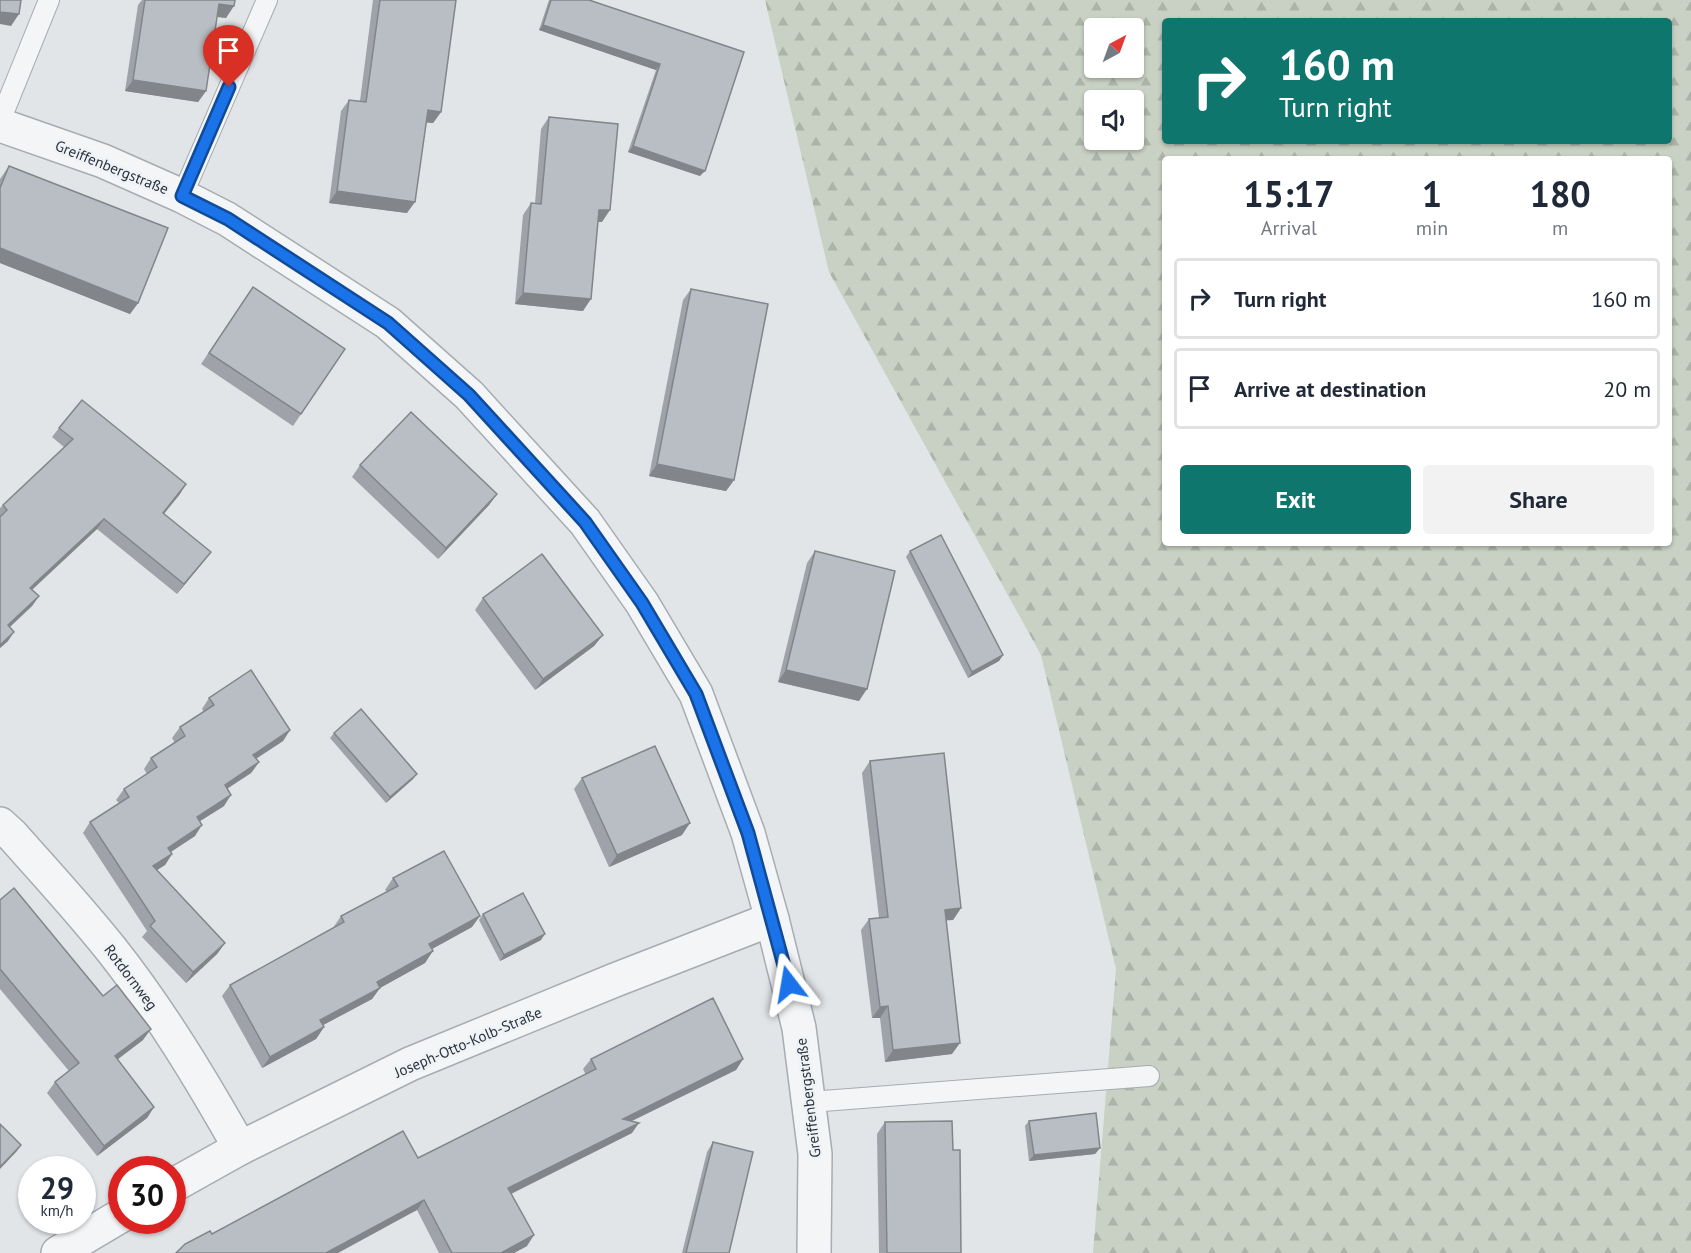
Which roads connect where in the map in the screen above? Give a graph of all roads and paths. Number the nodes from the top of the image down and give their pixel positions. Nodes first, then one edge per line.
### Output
1 (49, 0) edge
2 (267, 0) edge
3 (0, 123) edge
4 (182, 196) junction
5 (0, 824) edge
6 (772, 918) junction
7 (1149, 1076) dead end
8 (810, 1102) junction
9 (240, 1148) junction
10 (186, 1178) edge
11 (108, 1223) edge
12 (58, 1253) edge
13 (814, 1253) edge

1 - 3 lane
2 - 4 lane
3 - 4 street, Greiffenbergstraße
4 - 6 street, Greiffenbergstraße
5 - 9 street, Rotdornweg
6 - 8 street, Greiffenbergstraße
6 - 9 street, Joseph-Otto-Kolb-Straße
7 - 8 lane
8 - 13 street, Greiffenbergstraße
9 - 10 street, Joseph-Otto-Kolb-Straße
11 - 12 street

